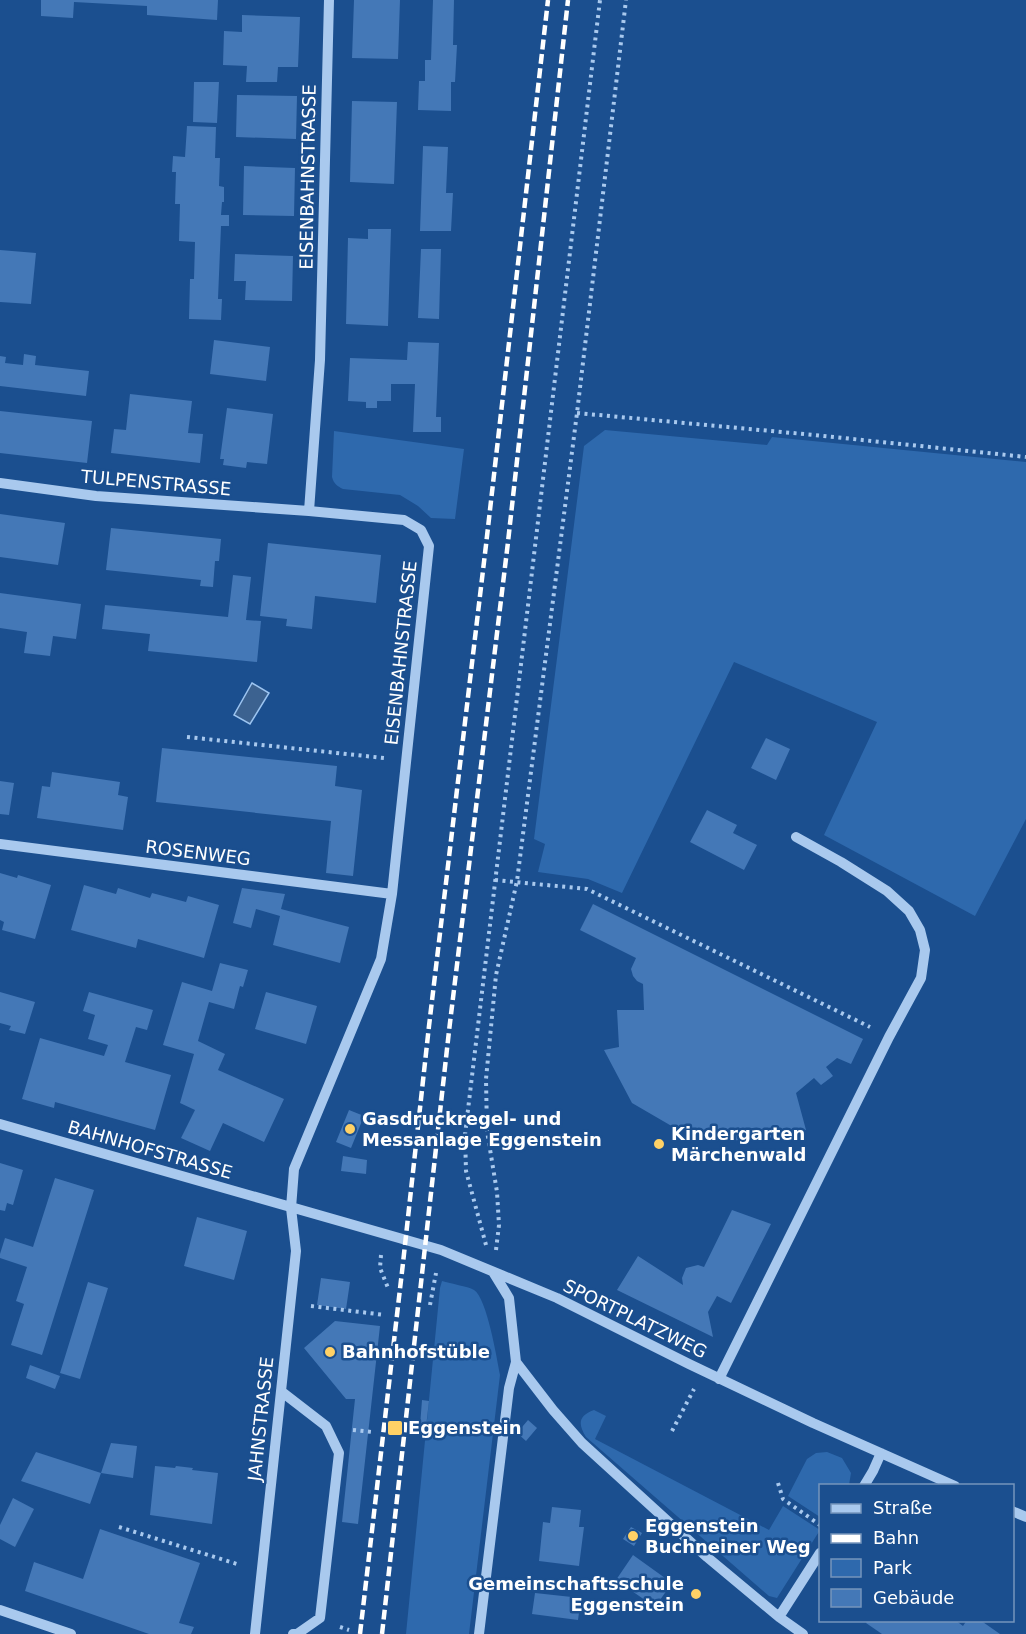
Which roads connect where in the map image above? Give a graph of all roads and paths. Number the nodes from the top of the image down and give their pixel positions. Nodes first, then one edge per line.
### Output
1 (329, 0) edge
2 (600, 0) edge
3 (626, 0) edge
4 (577, 413) junction
5 (1026, 457) edge
6 (0, 483) edge
7 (309, 511) junction
8 (187, 737) dead end
9 (406, 760) junction
10 (796, 837) dead end
11 (0, 844) edge
12 (495, 880) junction
13 (517, 881) junction
14 (392, 894) junction
15 (889, 1036) junction
16 (0, 1124) edge
17 (291, 1208) junction
18 (383, 1233) junction
19 (441, 1250) junction
20 (493, 1272) junction
21 (388, 1288) dead end
22 (291, 1303) junction
23 (430, 1305) dead end
24 (385, 1315) dead end
25 (516, 1362) junction
26 (719, 1379) junction
27 (282, 1392) junction
28 (881, 1453) junction
29 (778, 1483) dead end
30 (865, 1484) edge
31 (953, 1484) edge
32 (819, 1524) edge
33 (119, 1527) dead end
34 (819, 1555) edge
35 (261, 1572) junction
36 (0, 1610) edge
37 (778, 1617) junction
38 (71, 1634) edge
39 (255, 1634) edge
40 (293, 1634) edge
41 (479, 1634) edge
42 (803, 1634) edge

1 - 7 street, EISENBAHNSTRASSE
2 - 12 path
3 - 4 path
4 - 5 path
4 - 13 path
6 - 7 street, TULPENSTRASSE
7 - 9 street, EISENBAHNSTRASSE
8 - 9 path
9 - 14 street, EISENBAHNSTRASSE
10 - 15 street
11 - 14 street, ROSENWEG
12 - 13 path
12 - 20 path
13 - 15 path
13 - 20 path
14 - 17 street, EISENBAHNSTRASSE
15 - 26 street
16 - 17 street, BAHNHOFSTRASSE
17 - 18 street, SPORTPLATZWEG
17 - 22 street, JAHNSTRASSE
18 - 19 street, SPORTPLATZWEG
18 - 21 path
19 - 20 street, SPORTPLATZWEG
19 - 23 path
20 - 25 street
20 - 26 street, SPORTPLATZWEG
22 - 24 path
22 - 27 street, JAHNSTRASSE
25 - 37 street
25 - 41 street
26 - 28 street, SPORTPLATZWEG
27 - 35 street, JAHNSTRASSE
27 - 40 street
28 - 30 street
28 - 31 street, SPORTPLATZWEG
29 - 32 path
33 - 35 path
34 - 37 street
35 - 39 street, JAHNSTRASSE
36 - 38 street
37 - 42 street

